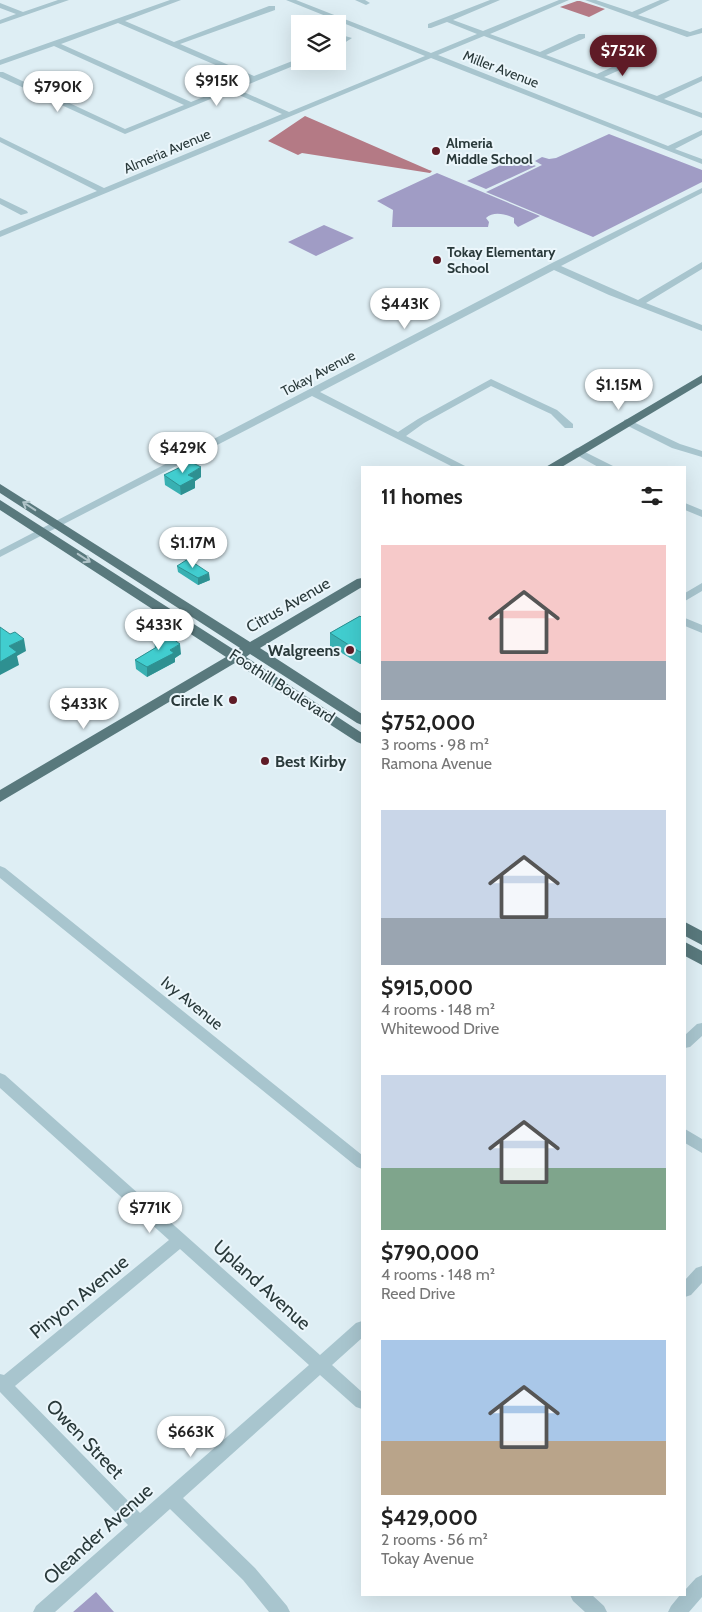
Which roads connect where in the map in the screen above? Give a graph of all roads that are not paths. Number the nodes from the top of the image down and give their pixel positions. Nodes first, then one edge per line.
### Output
1 (65, 0) edge
2 (177, 0) edge
3 (290, 0) edge
4 (471, 0) edge
5 (496, 0) edge
6 (565, 0) edge
7 (590, 0) edge
8 (666, 0) edge
9 (0, 5) edge
10 (484, 5) junction
11 (272, 8) dead end
12 (22, 14) junction
13 (632, 15) junction
14 (447, 20) junction
15 (119, 21) junction
16 (0, 22) edge
17 (431, 26) dead end
18 (702, 30) edge
19 (484, 34) junction
20 (582, 36) dead end
21 (55, 44) junction
22 (174, 44) junction
23 (431, 55) junction
24 (540, 55) junction
25 (639, 58) dead end
26 (0, 63) edge
27 (291, 64) edge
28 (0, 74) edge
29 (597, 77) junction
30 (702, 78) edge
31 (255, 79) junction
32 (231, 89) junction
33 (657, 99) junction
34 (191, 105) junction
35 (288, 114) junction
36 (702, 116) edge
37 (702, 132) edge
38 (0, 139) edge
39 (668, 148) junction
40 (702, 162) edge
41 (103, 191) junction
42 (700, 193) edge
43 (1, 203) edge
44 (24, 213) dead end
45 (0, 234) edge
46 (702, 265) edge
47 (553, 266) junction
48 (640, 303) junction
49 (702, 328) edge
50 (702, 378) edge
51 (312, 392) junction
52 (627, 422) junction
53 (569, 426) dead end
54 (399, 436) junction
55 (577, 451) junction
56 (702, 454) edge
57 (460, 466) edge
58 (553, 466) edge
59 (605, 466) edge
60 (0, 488) edge
61 (0, 504) edge
62 (686, 506) edge
63 (702, 514) edge
64 (58, 525) junction
65 (44, 532) junction
66 (0, 554) edge
67 (361, 583) edge
68 (702, 586) edge
69 (686, 597) edge
70 (686, 622) edge
71 (702, 630) edge
72 (249, 649) junction
73 (236, 656) junction
74 (361, 719) edge
75 (361, 738) edge
76 (0, 797) edge
77 (0, 871) edge
78 (686, 929) edge
79 (702, 938) edge
80 (686, 949) edge
81 (702, 959) edge
82 (702, 1028) edge
83 (686, 1042) edge
84 (0, 1079) edge
85 (686, 1135) edge
86 (702, 1147) edge
87 (361, 1162) edge
88 (180, 1240) junction
89 (702, 1273) edge
90 (686, 1289) edge
91 (361, 1329) edge
92 (321, 1365) junction
93 (2, 1383) edge
94 (361, 1401) edge
95 (171, 1498) junction
96 (140, 1525) junction
97 (702, 1584) edge
98 (580, 1596) edge
99 (42, 1612) edge
100 (281, 1612) edge
101 (598, 1612) edge
102 (677, 1612) edge

1 - 12 street
2 - 15 street
3 - 23 street, Miller Avenue
4 - 10 street
5 - 10 street
6 - 19 street, Almeria Avenue
7 - 13 street
8 - 13 street
9 - 12 street
10 - 14 street
11 - 22 street
12 - 16 street
13 - 18 street
14 - 17 street
14 - 19 street
15 - 21 street
15 - 22 street
19 - 23 street, Almeria Avenue
19 - 24 street
20 - 24 street
21 - 26 street
21 - 34 street
22 - 31 street
23 - 35 street, Almeria Avenue
23 - 39 street, Miller Avenue
24 - 29 street
25 - 29 street
27 - 31 street
28 - 34 street
29 - 33 street
30 - 33 street
31 - 32 street
32 - 34 street
32 - 35 street
33 - 36 street
35 - 41 street, Almeria Avenue
37 - 39 street
38 - 41 street
39 - 40 street, Miller Avenue
41 - 45 street, Almeria Avenue
42 - 47 street, Tokay Avenue
43 - 44 street
46 - 48 street
47 - 48 street
47 - 51 street, Tokay Avenue
48 - 49 street
50 - 52 main road
51 - 54 street
51 - 64 street, Tokay Avenue
52 - 55 main road
52 - 56 street
53 - 54 street
54 - 57 street
55 - 58 main road
55 - 59 street
64 -> 60 main road, Foothill Boulevard
61 - 65 main road, Foothill Boulevard
62 - 63 street
64 - 65 street, Tokay Avenue
64 - 72 main road, Foothill Boulevard
65 - 66 street, Tokay Avenue
65 -> 73 main road, Foothill Boulevard
67 - 72 main road, Citrus Avenue
68 - 69 street
70 - 71 street
72 - 73 main road, Citrus Avenue
72 - 74 main road, Foothill Boulevard
73 - 75 main road, Foothill Boulevard
73 - 76 main road, Citrus Avenue
77 - 87 street, Ivy Avenue
78 - 79 main road
80 - 81 main road
82 - 83 street
84 - 88 street, Upland Avenue
85 - 86 street
88 - 92 street, Upland Avenue
88 - 93 street, Pinyon Avenue
89 - 90 street
91 - 92 street, Oleander Avenue
92 - 94 street, Upland Avenue
92 - 95 street, Oleander Avenue
93 - 96 street, Owen Street
95 - 96 street, Oleander Avenue
95 - 100 street
96 - 99 street, Oleander Avenue
97 - 102 street
98 - 101 street

